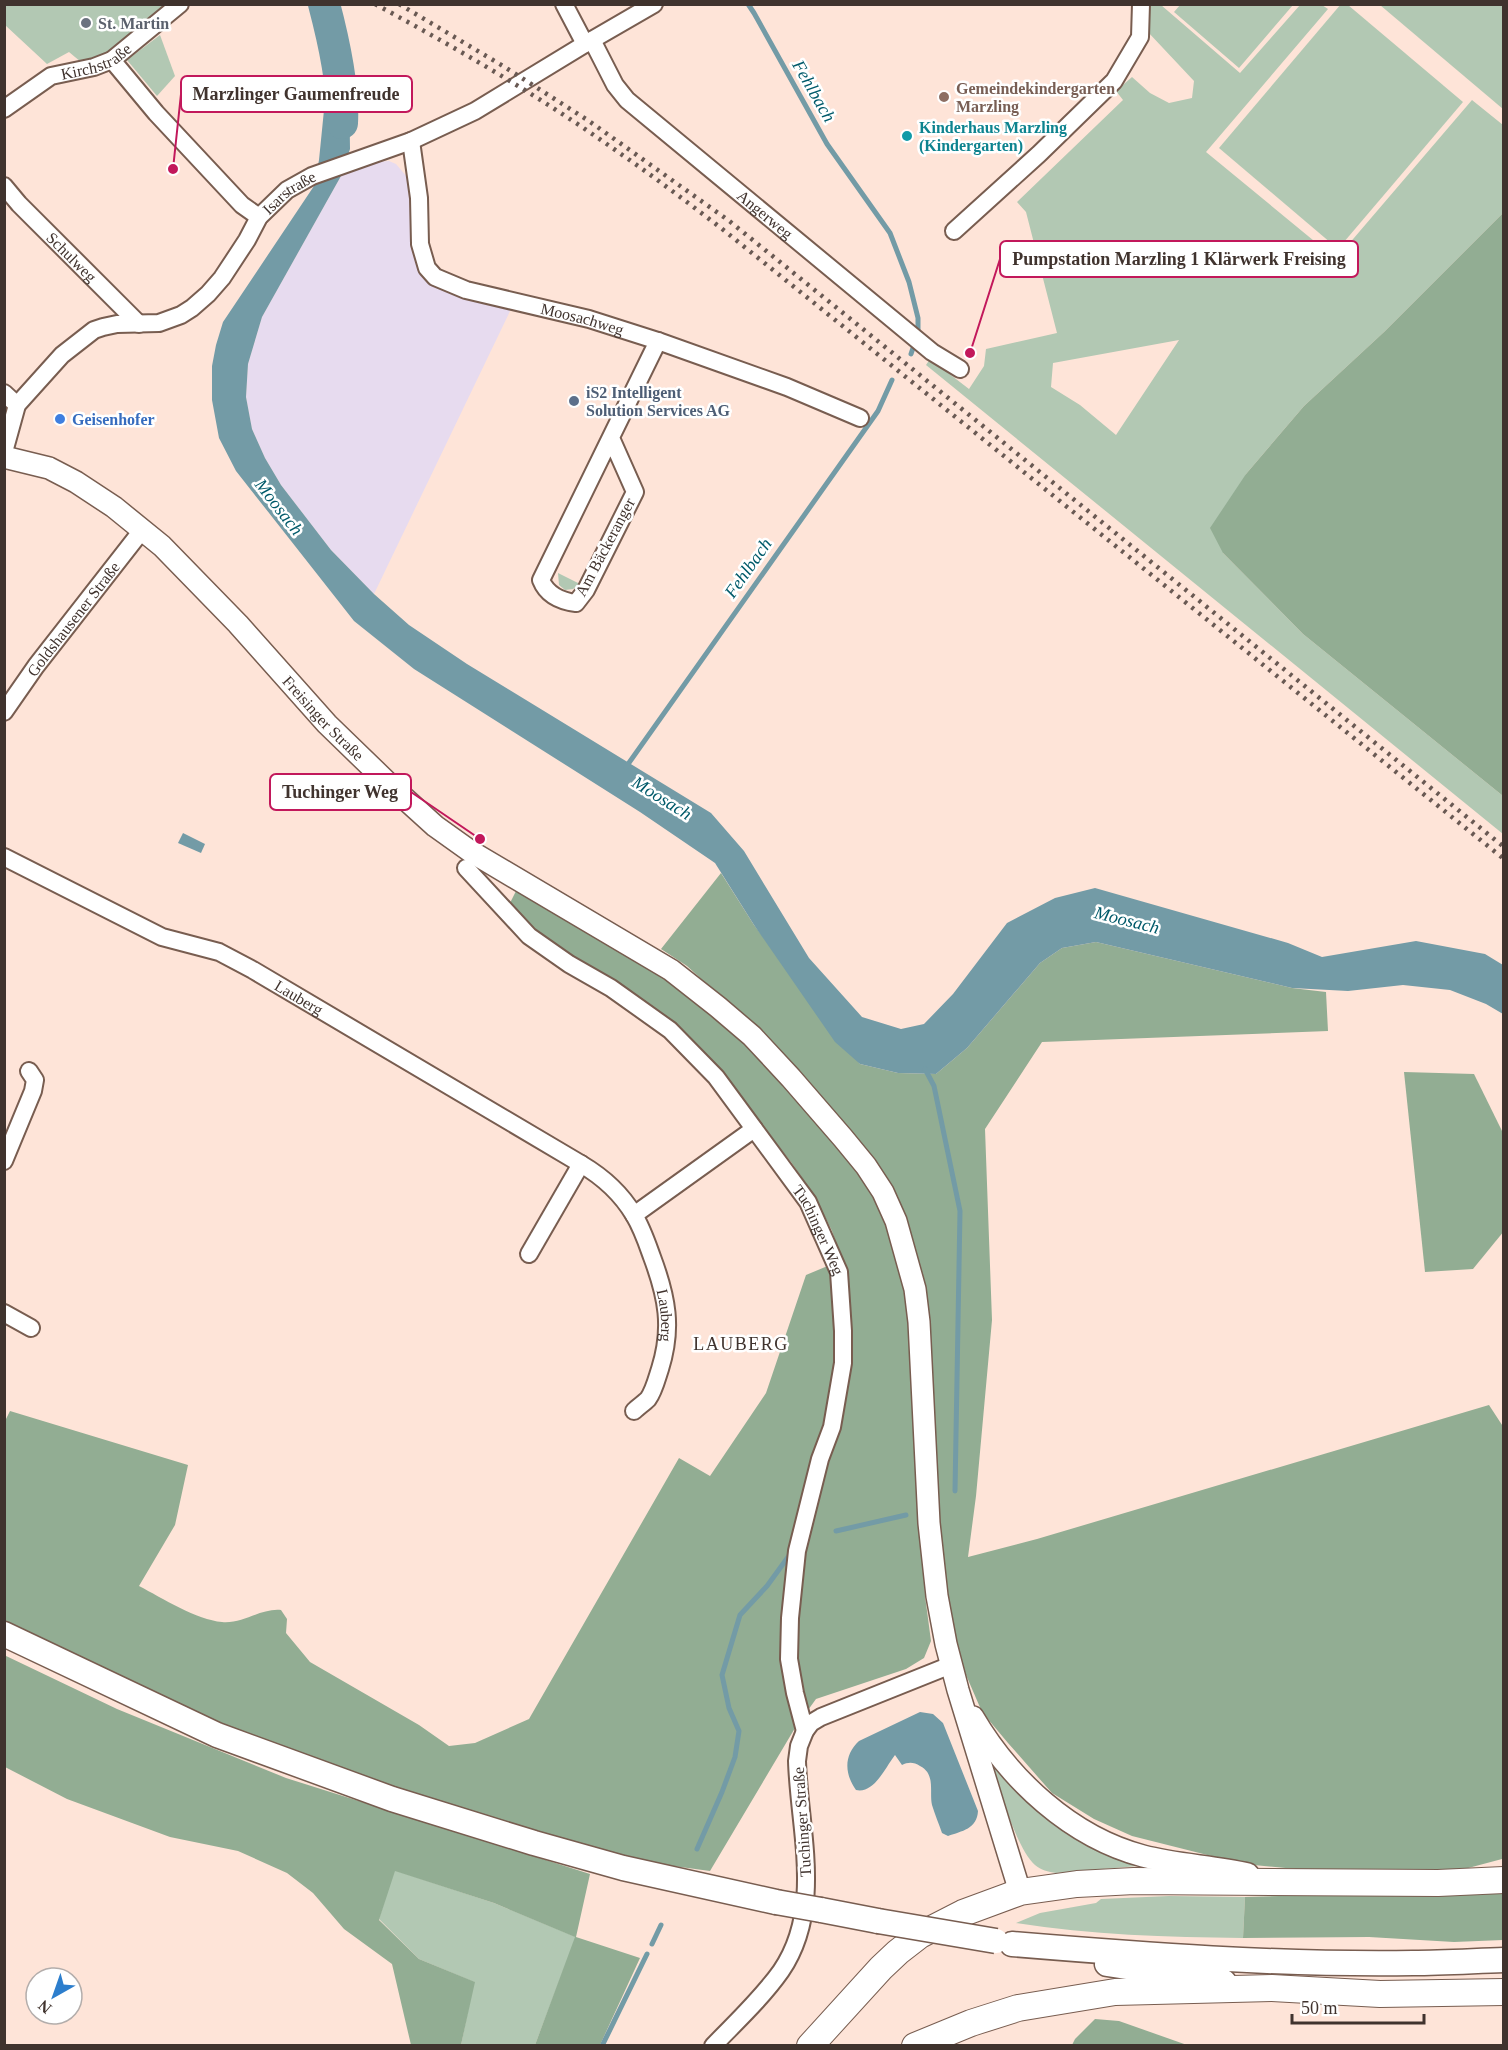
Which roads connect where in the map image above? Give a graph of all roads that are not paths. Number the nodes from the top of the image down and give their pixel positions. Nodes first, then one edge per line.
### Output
1 (180, 4) edge
2 (564, 4) edge
3 (654, 4) edge
4 (1141, 4) edge
5 (589, 42) junction
6 (112, 60) junction
7 (4, 109) edge
8 (411, 141) junction
9 (4, 186) edge
10 (259, 217) junction
11 (954, 231) dead end
12 (140, 324) junction
13 (658, 341) junction
14 (960, 369) dead end
15 (4, 393) edge
16 (17, 405) junction
17 (860, 418) dead end
18 (611, 438) junction
19 (4, 452) edge
20 (4, 457) edge
21 (143, 529) junction
22 (4, 712) edge
23 (4, 857) edge
24 (466, 868) dead end
25 (29, 1071) dead end
26 (754, 1129) junction
27 (4, 1161) edge
28 (581, 1164) junction
29 (634, 1215) junction
30 (529, 1254) dead end
31 (4, 1313) edge
32 (32, 1328) dead end
33 (634, 1411) dead end
34 (4, 1634) edge
35 (951, 1665) junction
36 (958, 1690) junction
37 (805, 1731) junction
38 (1501, 1879) edge
39 (1274, 1882) junction
40 (1020, 1892) junction
41 (1004, 1943) junction
42 (1503, 1960) edge
43 (1272, 1988) junction
44 (1503, 1992) edge
45 (713, 2046) edge
46 (810, 2046) edge
47 (915, 2046) edge

1 - 6 street, Kirchstraße
2 - 5 street, Angerweg
3 - 5 street, Isarstraße
4 - 11 street
5 - 8 street, Isarstraße
5 - 14 street, Angerweg
6 - 7 street, Kirchstraße
6 - 10 street
8 - 10 street, Isarstraße
8 - 13 street, Moosachweg
9 - 12 street, Schulweg
10 - 12 street, Isarstraße
12 - 16 street, Isarstraße
13 - 17 street, Moosachweg
13 - 18 street, Am Bäckeranger
15 - 16 street
16 - 19 street, Isarstraße
18 - 18 street, Am Bäckeranger
20 - 21 street, Freisinger Straße
21 - 22 street, Goldshausener Straße
21 - 35 street, Freisinger Straße
23 - 28 street, Lauberg
24 - 26 street, Tuchinger Weg
25 - 27 street
26 - 29 street
26 - 37 street, Tuchinger Weg
28 - 29 street, Lauberg
28 - 30 street
29 - 33 street, Lauberg
31 - 32 street
34 - 41 main road, bridge
35 - 36 street, Freisinger Straße
35 - 37 street
36 - 39 street
36 - 40 street
37 - 45 street, Tuchinger Straße
38 - 39 main road
39 - 40 main road
40 - 46 main road
41 - 42 main road
41 - 43 main road
43 - 44 main road
43 - 47 main road

